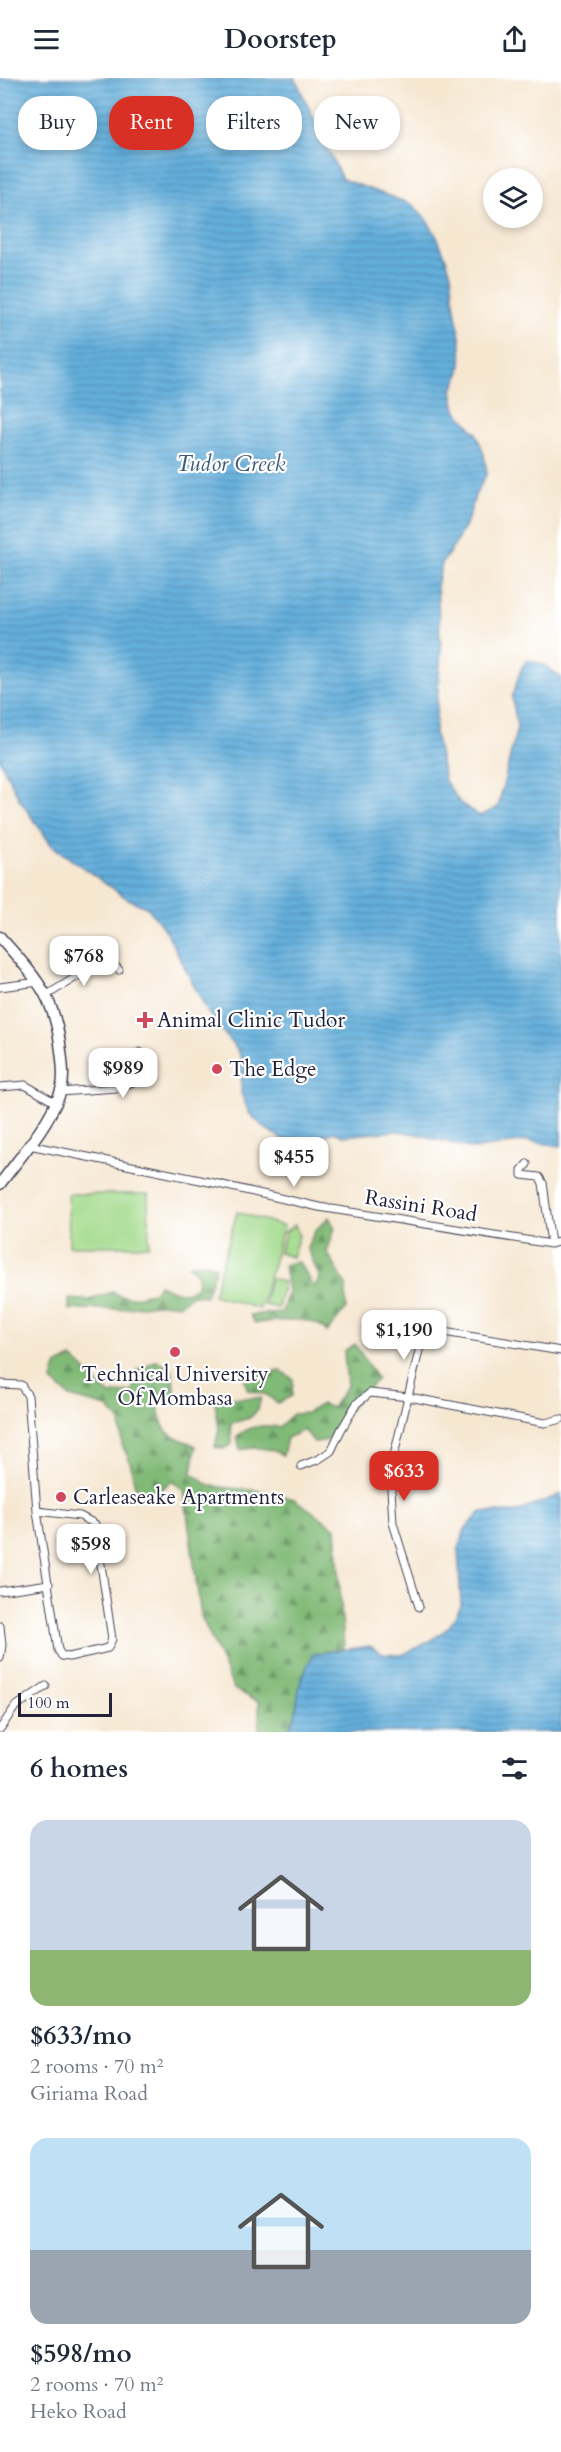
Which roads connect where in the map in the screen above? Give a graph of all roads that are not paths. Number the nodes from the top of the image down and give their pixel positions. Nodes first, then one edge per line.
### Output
1 (0, 937) edge
2 (120, 970) dead end
3 (39, 982) junction
4 (0, 987) edge
5 (47, 995) junction
6 (140, 1052) dead end
7 (0, 1086) edge
8 (60, 1092) junction
9 (56, 1103) junction
10 (29, 1145) junction
11 (526, 1164) dead end
12 (0, 1184) edge
13 (561, 1241) edge
14 (551, 1244) junction
15 (369, 1320) dead end
16 (424, 1330) junction
17 (561, 1351) edge
18 (0, 1384) edge
19 (408, 1397) junction
20 (561, 1419) edge
21 (301, 1466) dead end
22 (37, 1511) junction
23 (49, 1584) junction
24 (0, 1591) edge
25 (419, 1607) dead end
26 (0, 1626) edge
27 (0, 1658) edge
28 (46, 1686) dead end
29 (0, 1730) edge

1 - 3 main road
2 - 5 street
3 - 4 street
3 - 5 main road
5 - 8 main road
6 - 8 street
7 - 9 street
8 - 9 main road
9 - 10 main road
10 - 12 main road
10 - 14 street, Rassini Road
11 - 14 street
13 - 14 street, Rassini Road
15 - 16 street
16 - 17 street
16 - 19 street
18 - 22 street
19 - 20 street
19 - 21 street
19 - 25 street
22 - 23 street
22 - 23 street
23 - 24 street
26 - 27 street
28 - 29 street

